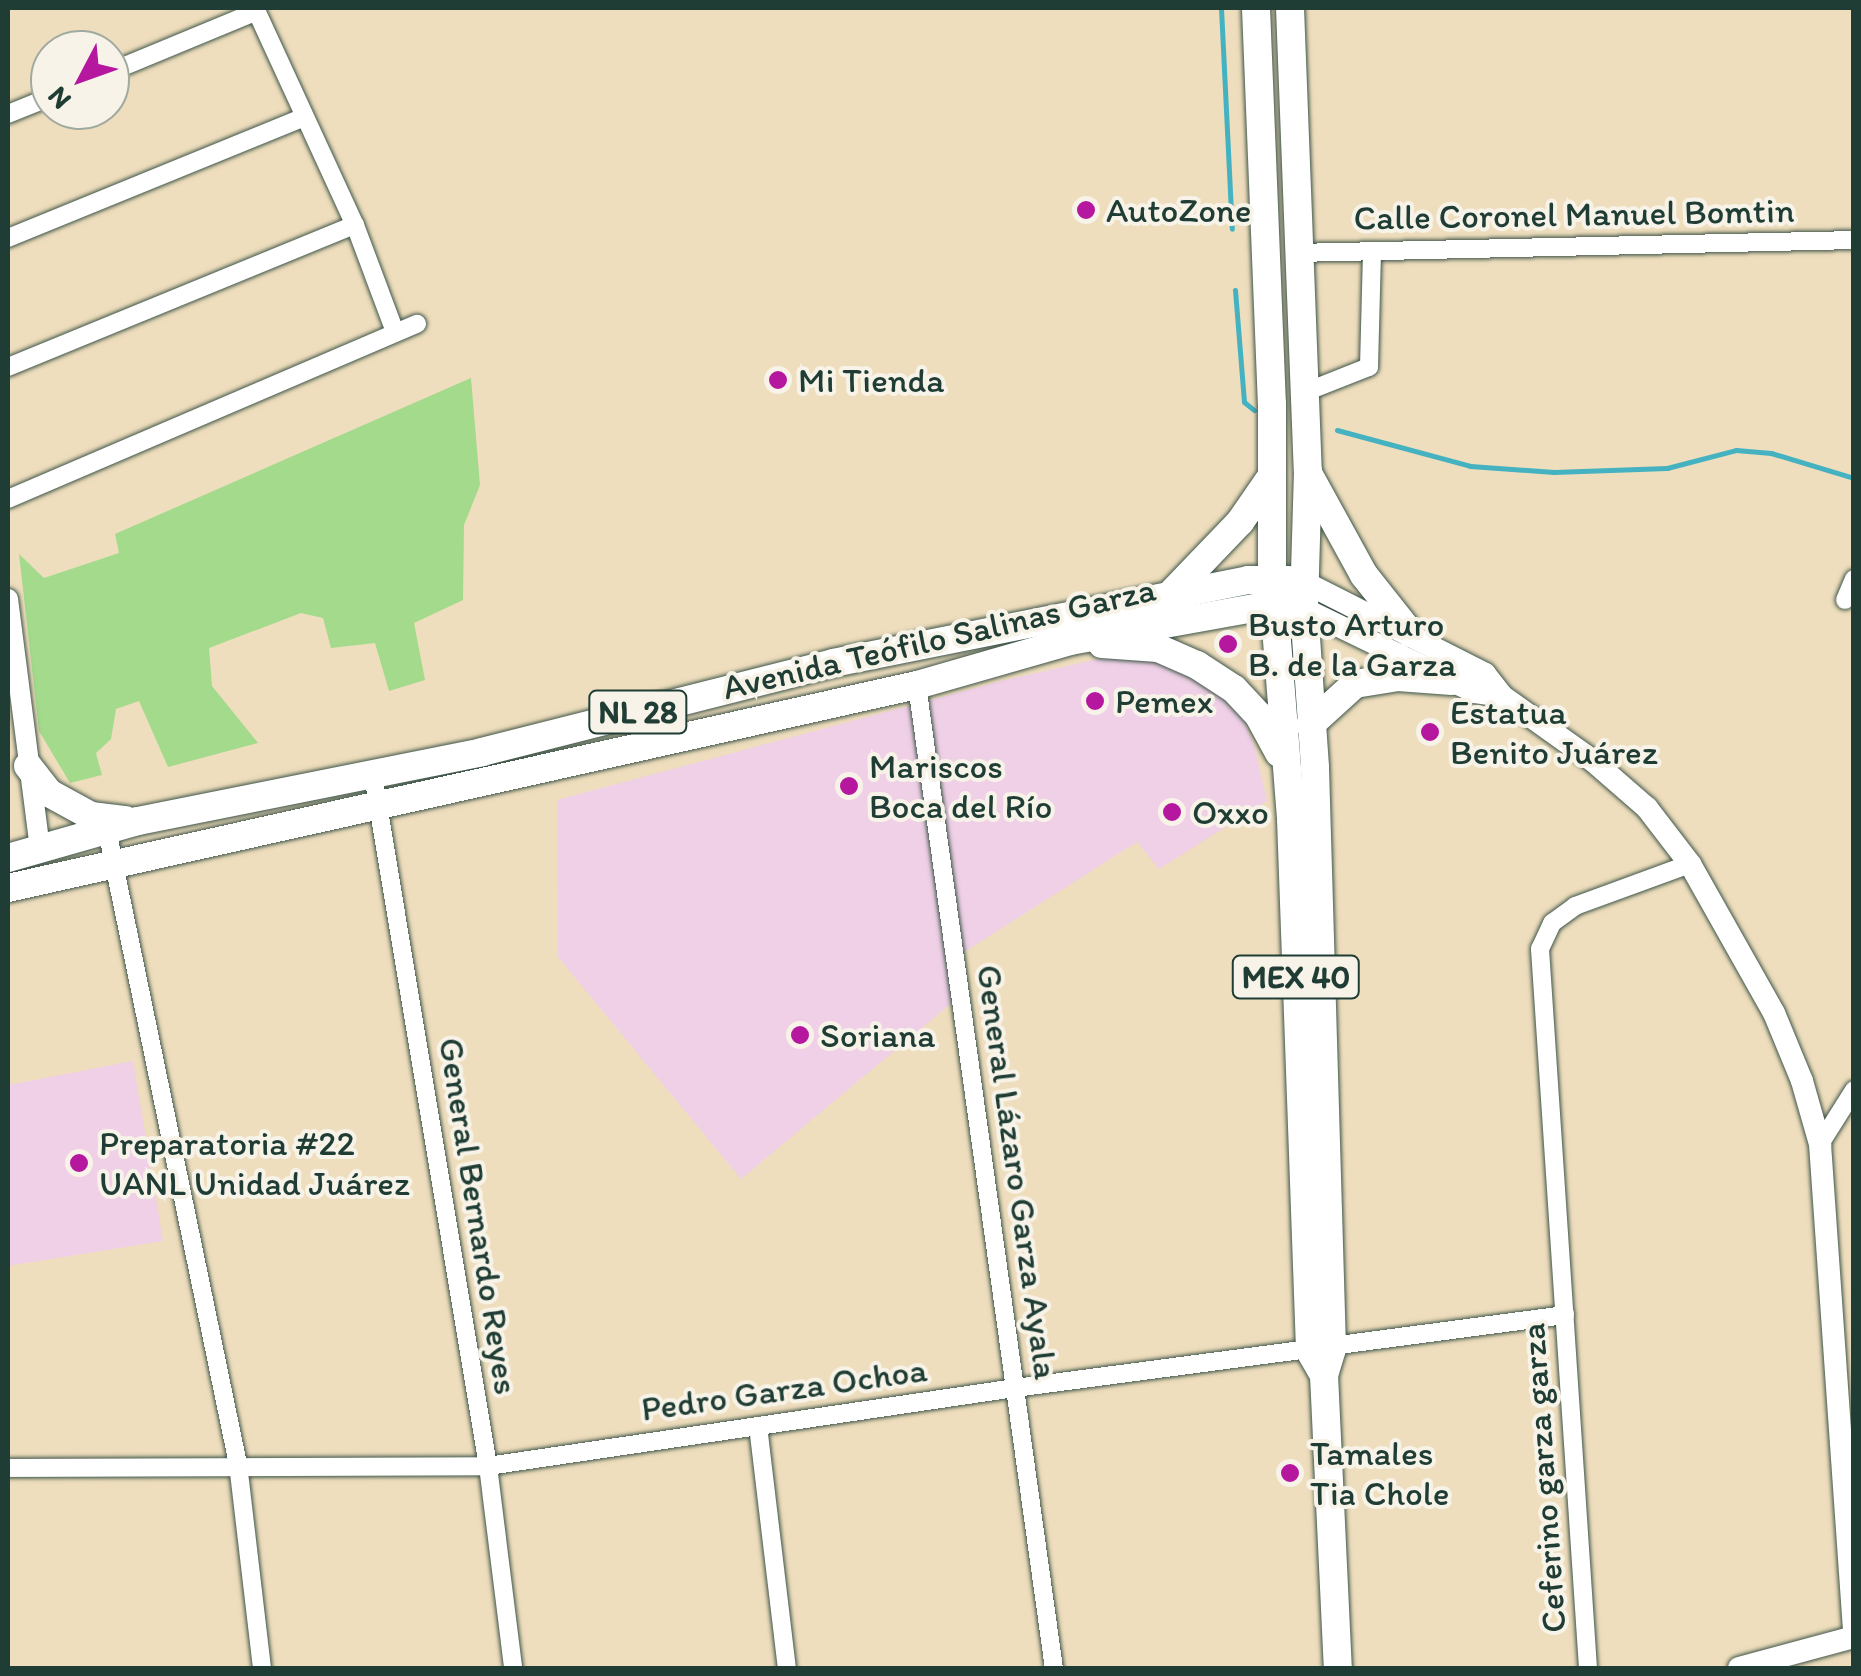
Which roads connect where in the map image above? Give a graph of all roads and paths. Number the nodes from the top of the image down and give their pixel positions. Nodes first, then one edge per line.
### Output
1 (1290, 8) edge
2 (256, 9) edge
3 (1258, 11) edge
4 (130, 63) edge
5 (304, 117) junction
6 (1297, 218) junction
7 (355, 225) junction
8 (8, 238) edge
9 (1854, 240) edge
10 (1372, 252) junction
11 (1296, 254) junction
12 (1264, 265) junction
13 (417, 324) dead end
14 (1300, 325) junction
15 (395, 332) junction
16 (8, 367) edge
17 (1303, 393) junction
18 (1308, 471) junction
19 (1270, 477) junction
20 (8, 499) edge
21 (1854, 579) edge
22 (1273, 591) junction
23 (1169, 596) junction
24 (1304, 596) junction
25 (8, 600) edge
26 (1846, 600) dead end
27 (1410, 633) junction
28 (1070, 642) junction
29 (834, 664) junction
30 (1452, 681) junction
31 (918, 685) junction
32 (1502, 696) junction
33 (841, 700) junction
34 (1310, 725) junction
35 (28, 766) junction
36 (1286, 766) junction
37 (373, 775) junction
38 (378, 803) junction
39 (138, 822) junction
40 (107, 830) junction
41 (40, 850) junction
42 (8, 858) edge
43 (113, 863) junction
44 (1690, 864) junction
45 (8, 888) edge
46 (1854, 1090) edge
47 (1820, 1144) junction
48 (1566, 1316) junction
49 (1322, 1358) junction
50 (1015, 1388) junction
51 (758, 1426) junction
52 (238, 1464) junction
53 (488, 1466) junction
54 (8, 1468) edge
55 (1851, 1572) edge
56 (1854, 1628) edge
57 (1854, 1637) edge
58 (262, 1668) edge
59 (514, 1668) edge
60 (787, 1668) edge
61 (1054, 1668) edge
62 (1338, 1668) edge
63 (1588, 1668) edge
64 (1739, 1668) edge

1 - 6 main road, MEX 40
2 - 4 street
2 - 5 street
3 - 12 main road, MEX 40
5 - 7 street
5 - 8 street
6 - 11 main road, MEX 40
6 - 12 main road
7 - 15 street
7 - 16 street
9 - 10 street, Calle Coronel Manuel Bomtin
10 - 11 street, Calle Coronel Manuel Bomtin
10 - 17 street
11 - 14 main road, MEX 40
12 - 14 main road
12 - 19 main road, MEX 40
13 - 15 street
14 - 17 main road, MEX 40
15 - 20 street
17 - 18 main road, MEX 40
18 - 24 main road, MEX 40
18 - 27 main road
19 - 22 main road, MEX 40
19 - 23 main road
21 - 26 street
22 - 23 main road, Avenida Teófilo Salinas Garza / NL 28
22 - 24 main road, Avenida Teófilo Salinas Garza / NL 28
22 - 28 main road, Avenida Teófilo Salinas Garza / NL 28
22 - 36 main road, MEX 40
23 - 29 main road, Avenida Teófilo Salinas Garza / NL 28
24 - 27 main road
24 - 30 main road
24 - 34 main road, MEX 40
25 - 35 street
27 - 32 main road
28 - 31 main road, Avenida Teófilo Salinas Garza / NL 28
28 - 36 main road
29 - 33 main road
29 - 37 main road, Avenida Teófilo Salinas Garza / NL 28
30 - 32 main road
30 - 34 main road
31 - 33 main road, Avenida Teófilo Salinas Garza / NL 28
31 - 50 street, General Lázaro Garza Ayala
32 - 44 main road
33 - 38 main road, Avenida Teófilo Salinas Garza / NL 28
34 - 49 main road, MEX 40
35 - 39 main road
35 - 41 street
36 - 49 main road, MEX 40
37 - 38 street, General Bernardo Reyes
37 - 39 main road, Avenida Teófilo Salinas Garza / NL 28
38 - 43 main road, Avenida Teófilo Salinas Garza / NL 28
38 - 53 street, General Bernardo Reyes
39 - 40 main road, Avenida Teófilo Salinas Garza / NL 28
40 - 41 main road, Avenida Teófilo Salinas Garza / NL 28
40 - 43 street
41 - 42 main road, Avenida Teófilo Salinas Garza / NL 28
43 - 45 main road, Avenida Teófilo Salinas Garza / NL 28
43 - 52 street
44 - 47 main road
44 - 48 street, Ceferino garza garza
46 - 47 street
47 - 55 main road
48 - 49 street, Pedro Garza Ochoa
48 - 63 street, Ceferino garza garza
49 - 50 street, Pedro Garza Ochoa
49 - 62 main road, MEX 40
50 - 51 street, Pedro Garza Ochoa
50 - 61 street, General Lázaro Garza Ayala
51 - 53 street, Pedro Garza Ochoa
51 - 60 street
52 - 53 street, Pedro Garza Ochoa
52 - 54 street, Pedro Garza Ochoa
52 - 58 street
53 - 59 street, General Bernardo Reyes
55 - 56 main road
57 - 64 main road

